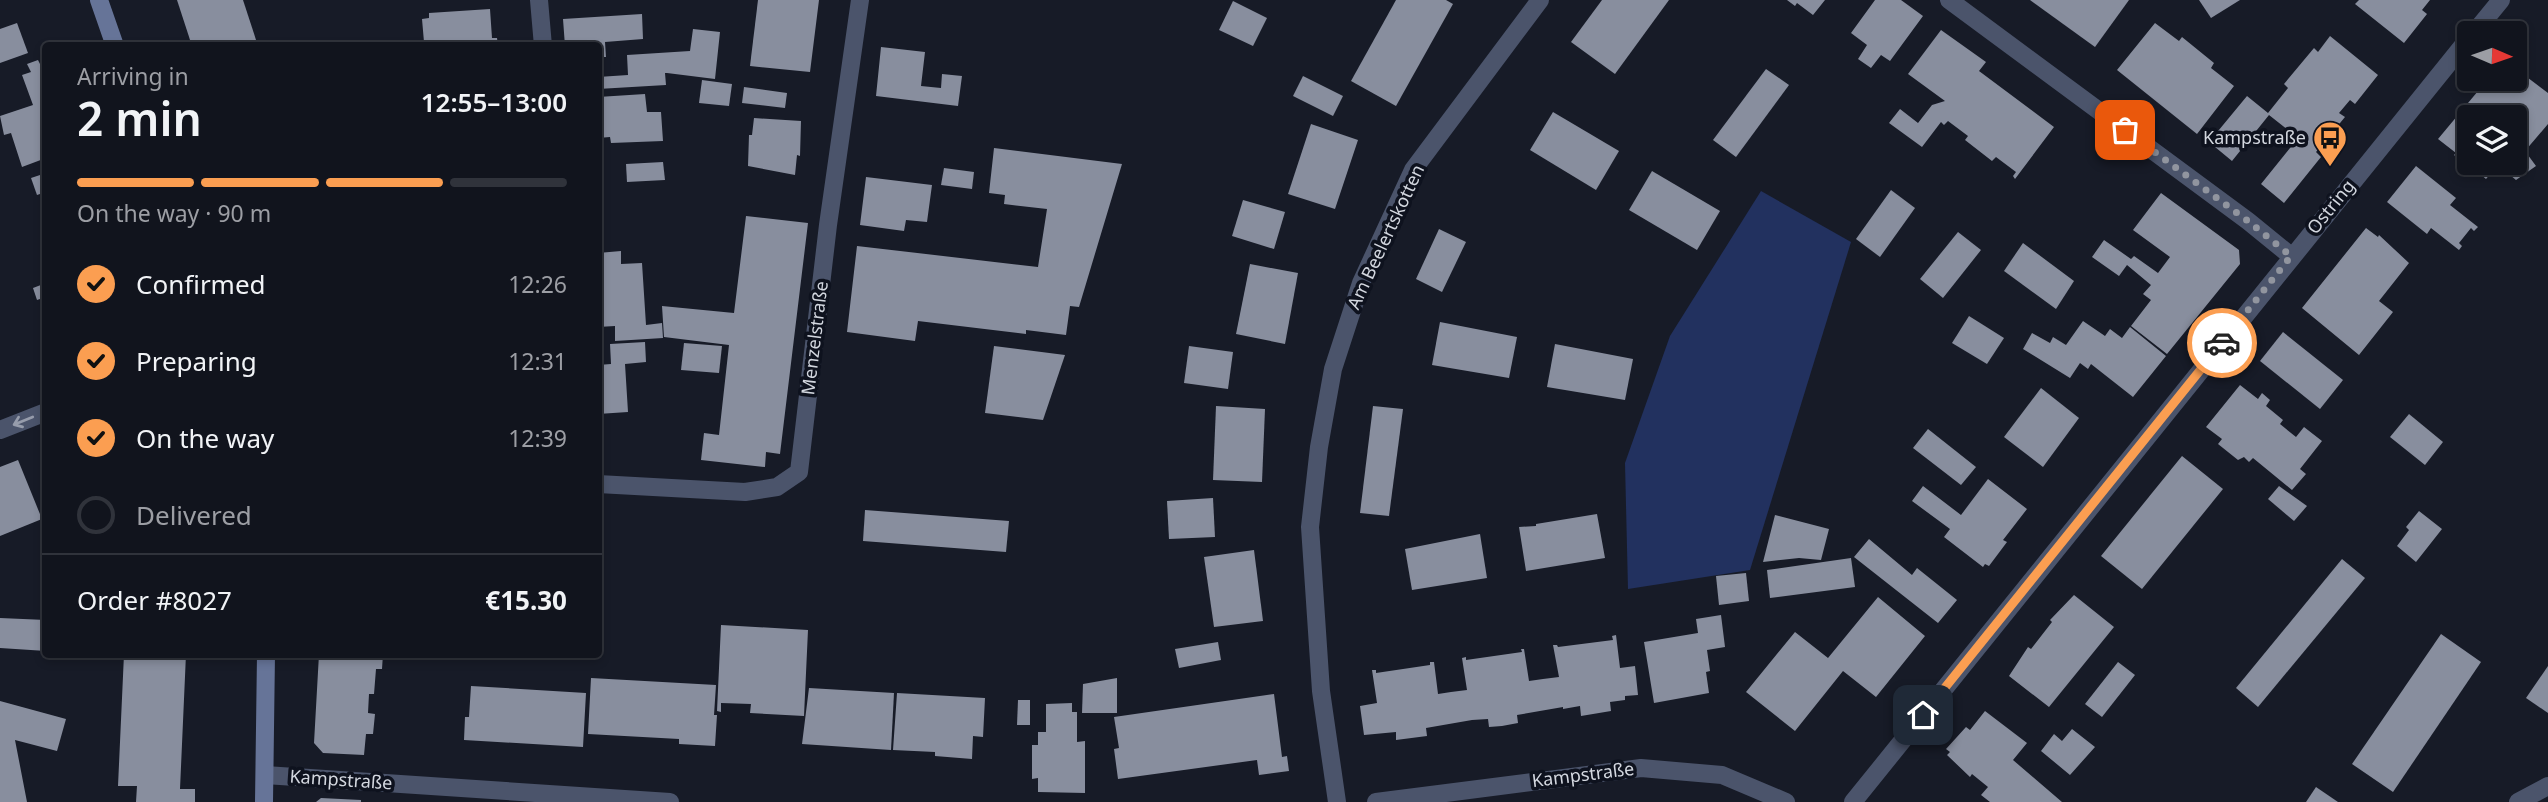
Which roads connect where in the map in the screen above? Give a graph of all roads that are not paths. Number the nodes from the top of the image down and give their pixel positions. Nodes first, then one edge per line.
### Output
1 (99, 0) edge
2 (540, 0) edge
3 (860, 0) edge
4 (1540, 0) edge
5 (1949, 0) edge
6 (2501, 0) edge
7 (2484, 21) edge
8 (114, 42) edge
9 (543, 42) edge
10 (2457, 53) edge
11 (2291, 256) junction
12 (42, 413) edge
13 (0, 429) edge
14 (602, 484) edge
15 (266, 658) edge
16 (265, 775) junction
17 (2548, 786) edge
18 (264, 802) edge
19 (670, 802) edge
20 (1337, 802) edge
21 (1376, 802) edge
22 (1786, 802) edge
23 (1853, 802) edge
24 (2518, 802) edge

1 - 8 main road
2 - 9 street
3 - 14 street, Menzelstraße
4 - 20 street, Am Beelertskotten
5 - 11 street
6 - 7 street
10 - 11 street, Ostring
11 - 23 street, Ostring
12 -> 13 street
15 - 16 main road
16 - 18 main road
16 - 19 street, Kampstraße
17 - 24 street
21 - 22 street, Kampstraße

